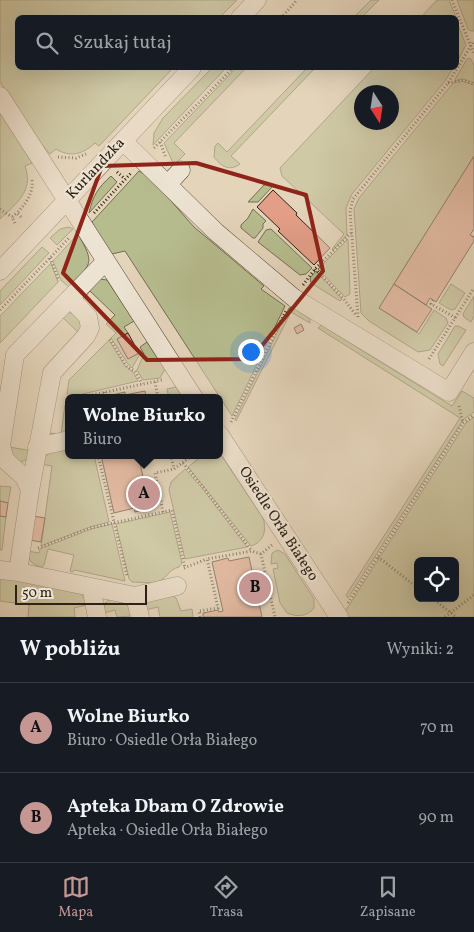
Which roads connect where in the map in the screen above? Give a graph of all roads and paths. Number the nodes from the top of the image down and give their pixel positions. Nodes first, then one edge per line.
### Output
1 (256, 0) edge
2 (298, 0) edge
3 (452, 0) edge
4 (243, 15) edge
5 (285, 15) edge
6 (458, 15) edge
7 (459, 17) edge
8 (474, 41) edge
9 (471, 46) junction
10 (474, 54) edge
11 (459, 65) edge
12 (190, 70) edge
13 (231, 70) edge
14 (456, 70) edge
15 (448, 83) junction
16 (474, 84) edge
17 (0, 96) edge
18 (123, 140) junction
19 (92, 149) dead end
20 (154, 149) dead end
21 (56, 158) dead end
22 (134, 170) dead end
23 (181, 170) dead end
24 (116, 172) dead end
25 (32, 174) dead end
26 (125, 179) junction
27 (168, 184) junction
28 (67, 200) junction
29 (0, 209) edge
30 (17, 213) junction
31 (12, 217) junction
32 (21, 217) dead end
33 (90, 217) dead end
34 (15, 223) dead end
35 (76, 231) dead end
36 (352, 233) junction
37 (52, 246) dead end
38 (57, 251) junction
39 (50, 258) junction
40 (105, 262) junction
41 (315, 269) junction
42 (0, 271) edge
43 (59, 281) dead end
44 (474, 288) edge
45 (70, 298) junction
46 (294, 298) junction
47 (433, 300) dead end
48 (0, 310) edge
49 (456, 318) junction
50 (110, 339) dead end
51 (474, 352) edge
52 (427, 362) dead end
53 (162, 380) dead end
54 (155, 382) junction
55 (142, 384) junction
56 (104, 392) joint
57 (95, 394) edge
58 (157, 394) edge
59 (191, 394) edge
60 (453, 395) junction
61 (474, 415) edge
62 (463, 423) junction
63 (223, 432) edge
64 (223, 440) edge
65 (65, 441) edge
66 (38, 447) junction
67 (99, 459) edge
68 (172, 459) edge
69 (188, 459) edge
70 (182, 463) junction
71 (174, 470) junction
72 (30, 490) junction
73 (163, 512) junction
74 (114, 522) junction
75 (284, 535) junction
76 (22, 546) junction
77 (252, 551) junction
78 (261, 554) junction
79 (378, 557) junction
80 (185, 568) dead end
81 (0, 570) edge
82 (18, 572) junction
83 (414, 585) edge
84 (177, 586) dead end
85 (91, 588) junction
86 (131, 589) junction
87 (474, 595) edge
88 (437, 602) edge
89 (451, 613) junction
90 (338, 616) edge
91 (98, 617) edge
92 (140, 617) edge
93 (200, 617) edge
94 (275, 617) edge
95 (445, 617) edge
96 (456, 617) edge

1 - 4 street
2 - 5 path
3 - 6 path
7 - 9 path
8 - 9 path
9 - 10 path
9 - 11 path
12 - 18 street, Kurlandzka
13 - 20 path
14 - 15 path
15 - 16 path
15 - 36 path
17 - 28 street
18 - 27 street
18 - 28 street, Kurlandzka
19 - 21 path
22 - 26 path
23 - 27 street
24 - 26 path
25 - 30 path
26 - 33 path
27 - 46 street
28 - 40 street
28 - 42 street, Kurlandzka
29 - 31 path
30 - 31 path
30 - 32 path
31 - 34 path
35 - 38 path
36 - 41 path
36 - 41 path
37 - 38 path
38 - 39 path
39 - 43 path
39 - 48 path
40 - 45 street
40 - 59 street
41 - 46 path
44 - 49 path
45 - 66 street
45 - 72 street
46 - 60 street
46 - 63 path
47 - 49 path
49 - 52 path
50 - 55 path
51 - 60 street
53 - 54 path
54 - 55 path
54 - 58 path
55 - 56 path
56 - 57 path
60 - 62 path
61 - 62 path
62 - 79 path
64 - 75 street, Osiedle Orła Białego
65 - 66 street
66 - 72 street
67 - 74 path
68 - 71 path
69 - 70 path
70 - 71 path
70 - 77 path
71 - 73 path
72 - 76 street
73 - 74 path
73 - 80 path
74 - 76 path
74 - 86 path
75 - 78 path
75 - 90 street, Osiedle Orła Białego
76 - 82 street
77 - 78 path
77 - 93 path
78 - 94 path
79 - 83 path
79 - 90 path
81 - 82 street
82 - 85 street
84 - 86 street
85 - 86 street
85 - 91 street
86 - 92 street
87 - 89 path
88 - 89 path
89 - 95 path
89 - 96 path

